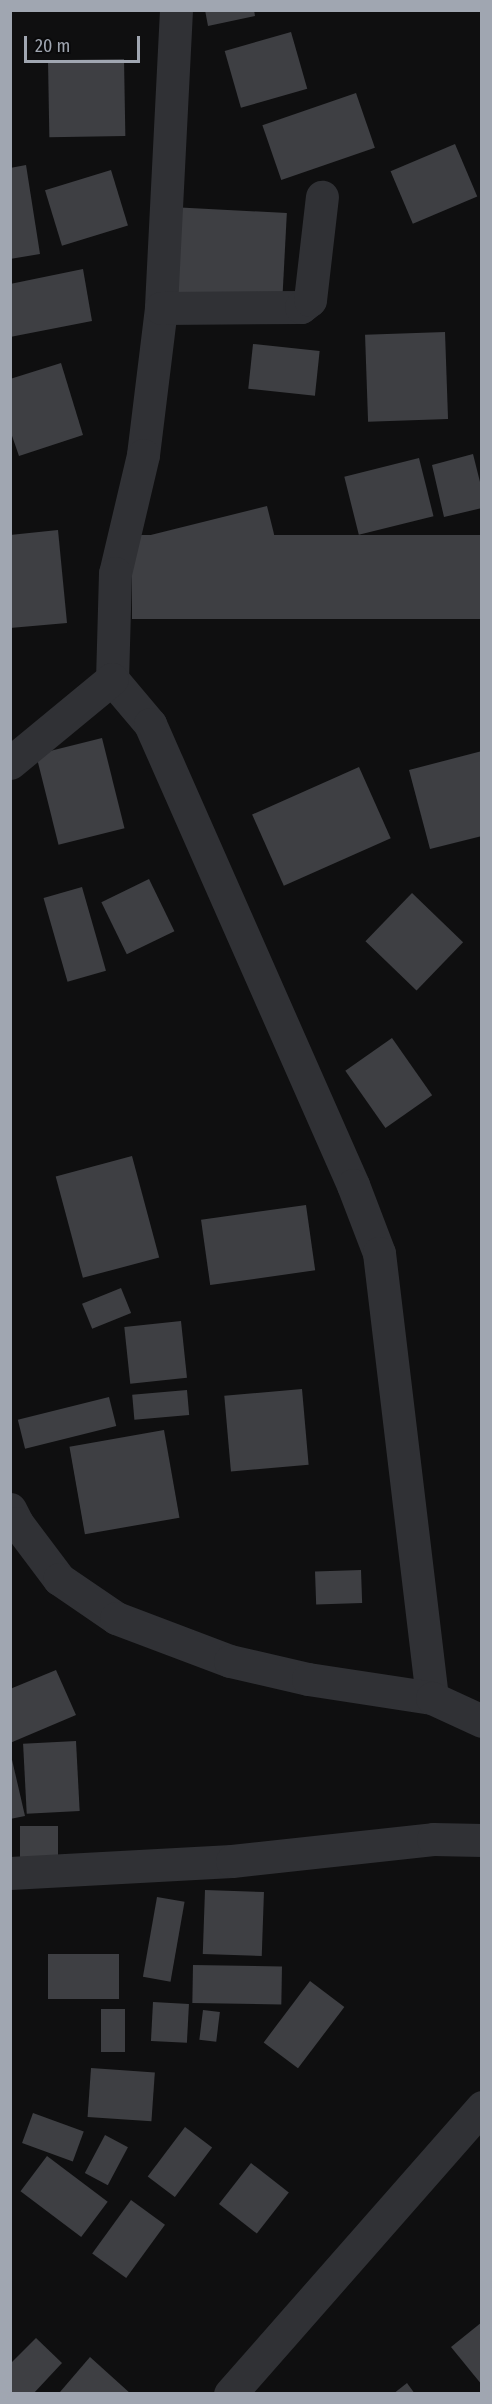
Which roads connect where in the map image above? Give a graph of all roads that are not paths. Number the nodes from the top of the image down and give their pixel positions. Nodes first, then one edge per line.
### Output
1 (176, 10) edge
2 (322, 197) dead end
3 (161, 308) junction
4 (112, 679) junction
5 (10, 763) edge
6 (10, 1509) edge
7 (432, 1698) junction
8 (482, 1721) edge
9 (482, 1840) edge
10 (10, 1873) edge
11 (482, 2106) edge
12 (230, 2394) edge

1 - 3 street
2 - 3 street
3 - 4 street
4 - 5 street
4 - 7 street
6 - 7 street
7 - 8 street
9 - 10 street
11 - 12 street

